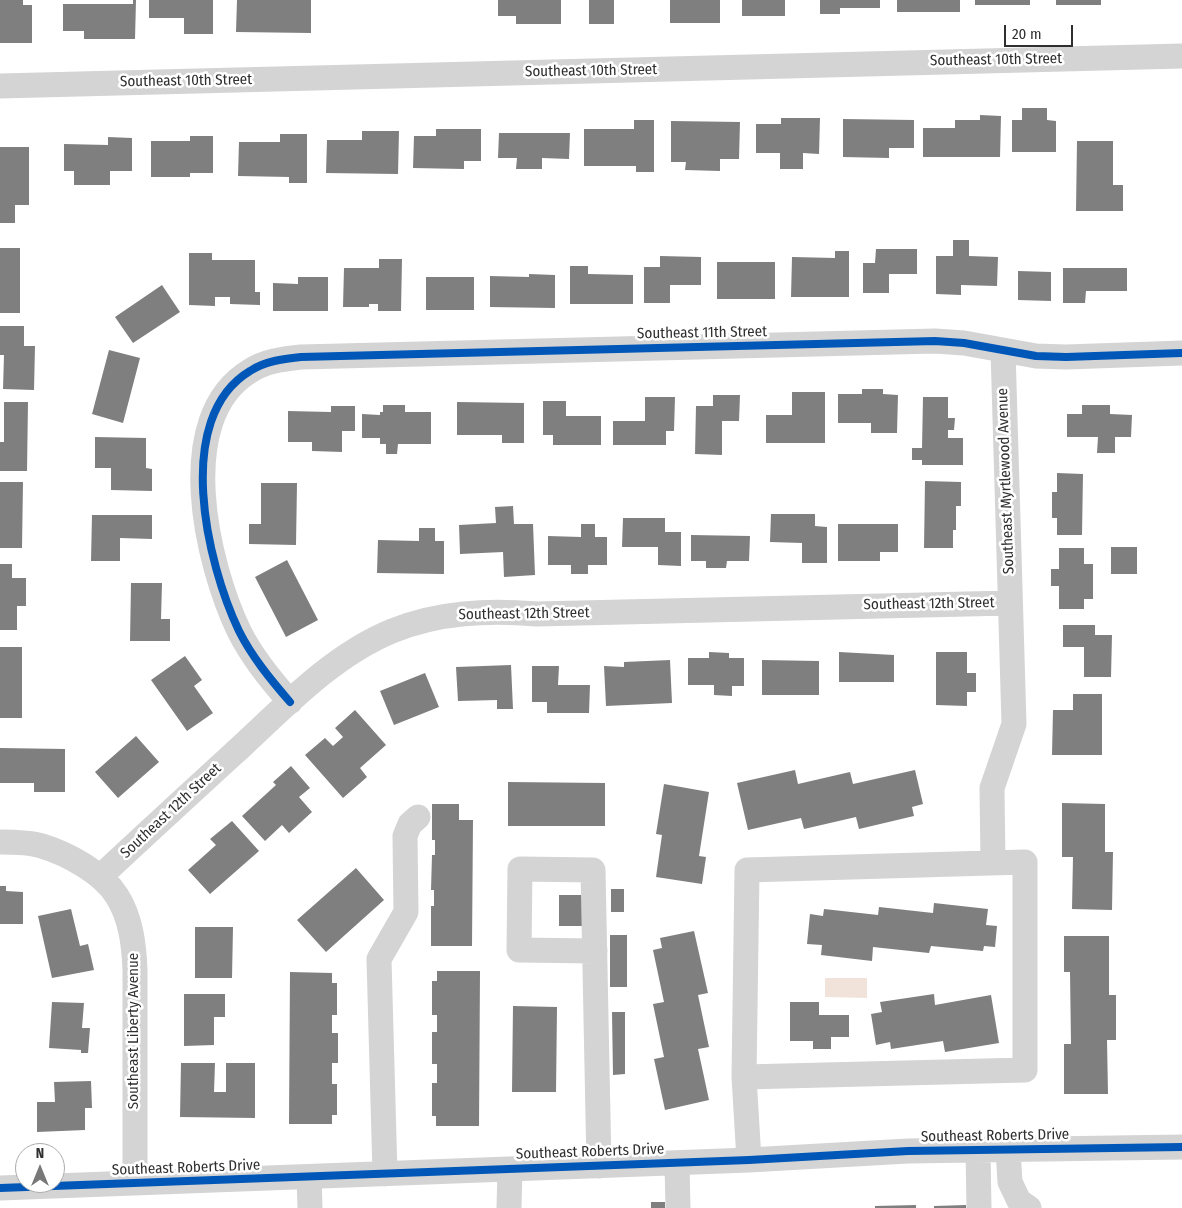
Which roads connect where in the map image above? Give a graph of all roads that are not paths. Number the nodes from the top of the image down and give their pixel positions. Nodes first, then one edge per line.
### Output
1 (1182, 56) edge
2 (0, 86) edge
3 (1003, 350) junction
4 (1182, 354) edge
5 (1010, 602) junction
6 (290, 702) junction
7 (418, 817) dead end
8 (0, 842) edge
9 (993, 863) junction
10 (101, 876) junction
11 (594, 951) dead end
12 (744, 1077) junction
13 (1182, 1147) edge
14 (978, 1150) junction
15 (1008, 1150) junction
16 (749, 1160) junction
17 (676, 1163) junction
18 (599, 1166) junction
19 (510, 1169) junction
20 (384, 1174) junction
21 (309, 1177) junction
22 (135, 1183) junction
23 (0, 1188) edge
24 (31, 1198) edge
25 (310, 1208) edge
26 (509, 1208) edge
27 (678, 1208) edge
28 (979, 1208) edge
29 (1029, 1208) edge

1 - 2 street, Southeast 10th Street
3 - 4 street, Southeast 11th Street
3 - 5 street, Southeast Myrtlewood Avenue
3 - 6 street, Southeast 11th Street
5 - 6 street, Southeast 12th Street
5 - 9 street, Southeast Myrtlewood Avenue
6 - 10 street, Southeast 12th Street
7 - 20 street
8 - 10 street, Southeast Liberty Avenue
9 - 12 street
9 - 12 street
10 - 22 street, Southeast Liberty Avenue
11 - 18 street
12 - 16 street
13 - 15 street, Southeast Roberts Drive
14 - 15 street, Southeast Roberts Drive
14 - 16 street, Southeast Roberts Drive
14 - 28 street
15 - 29 street
16 - 17 street, Southeast Roberts Drive
17 - 18 street, Southeast Roberts Drive
17 - 27 street
18 - 19 street, Southeast Roberts Drive
19 - 20 street, Southeast Roberts Drive
19 - 26 street
20 - 21 street, Southeast Roberts Drive
21 - 22 street, Southeast Roberts Drive
21 - 25 street
22 - 24 street, Southeast Roberts Drive
23 - 24 street, Southeast Roberts Drive

